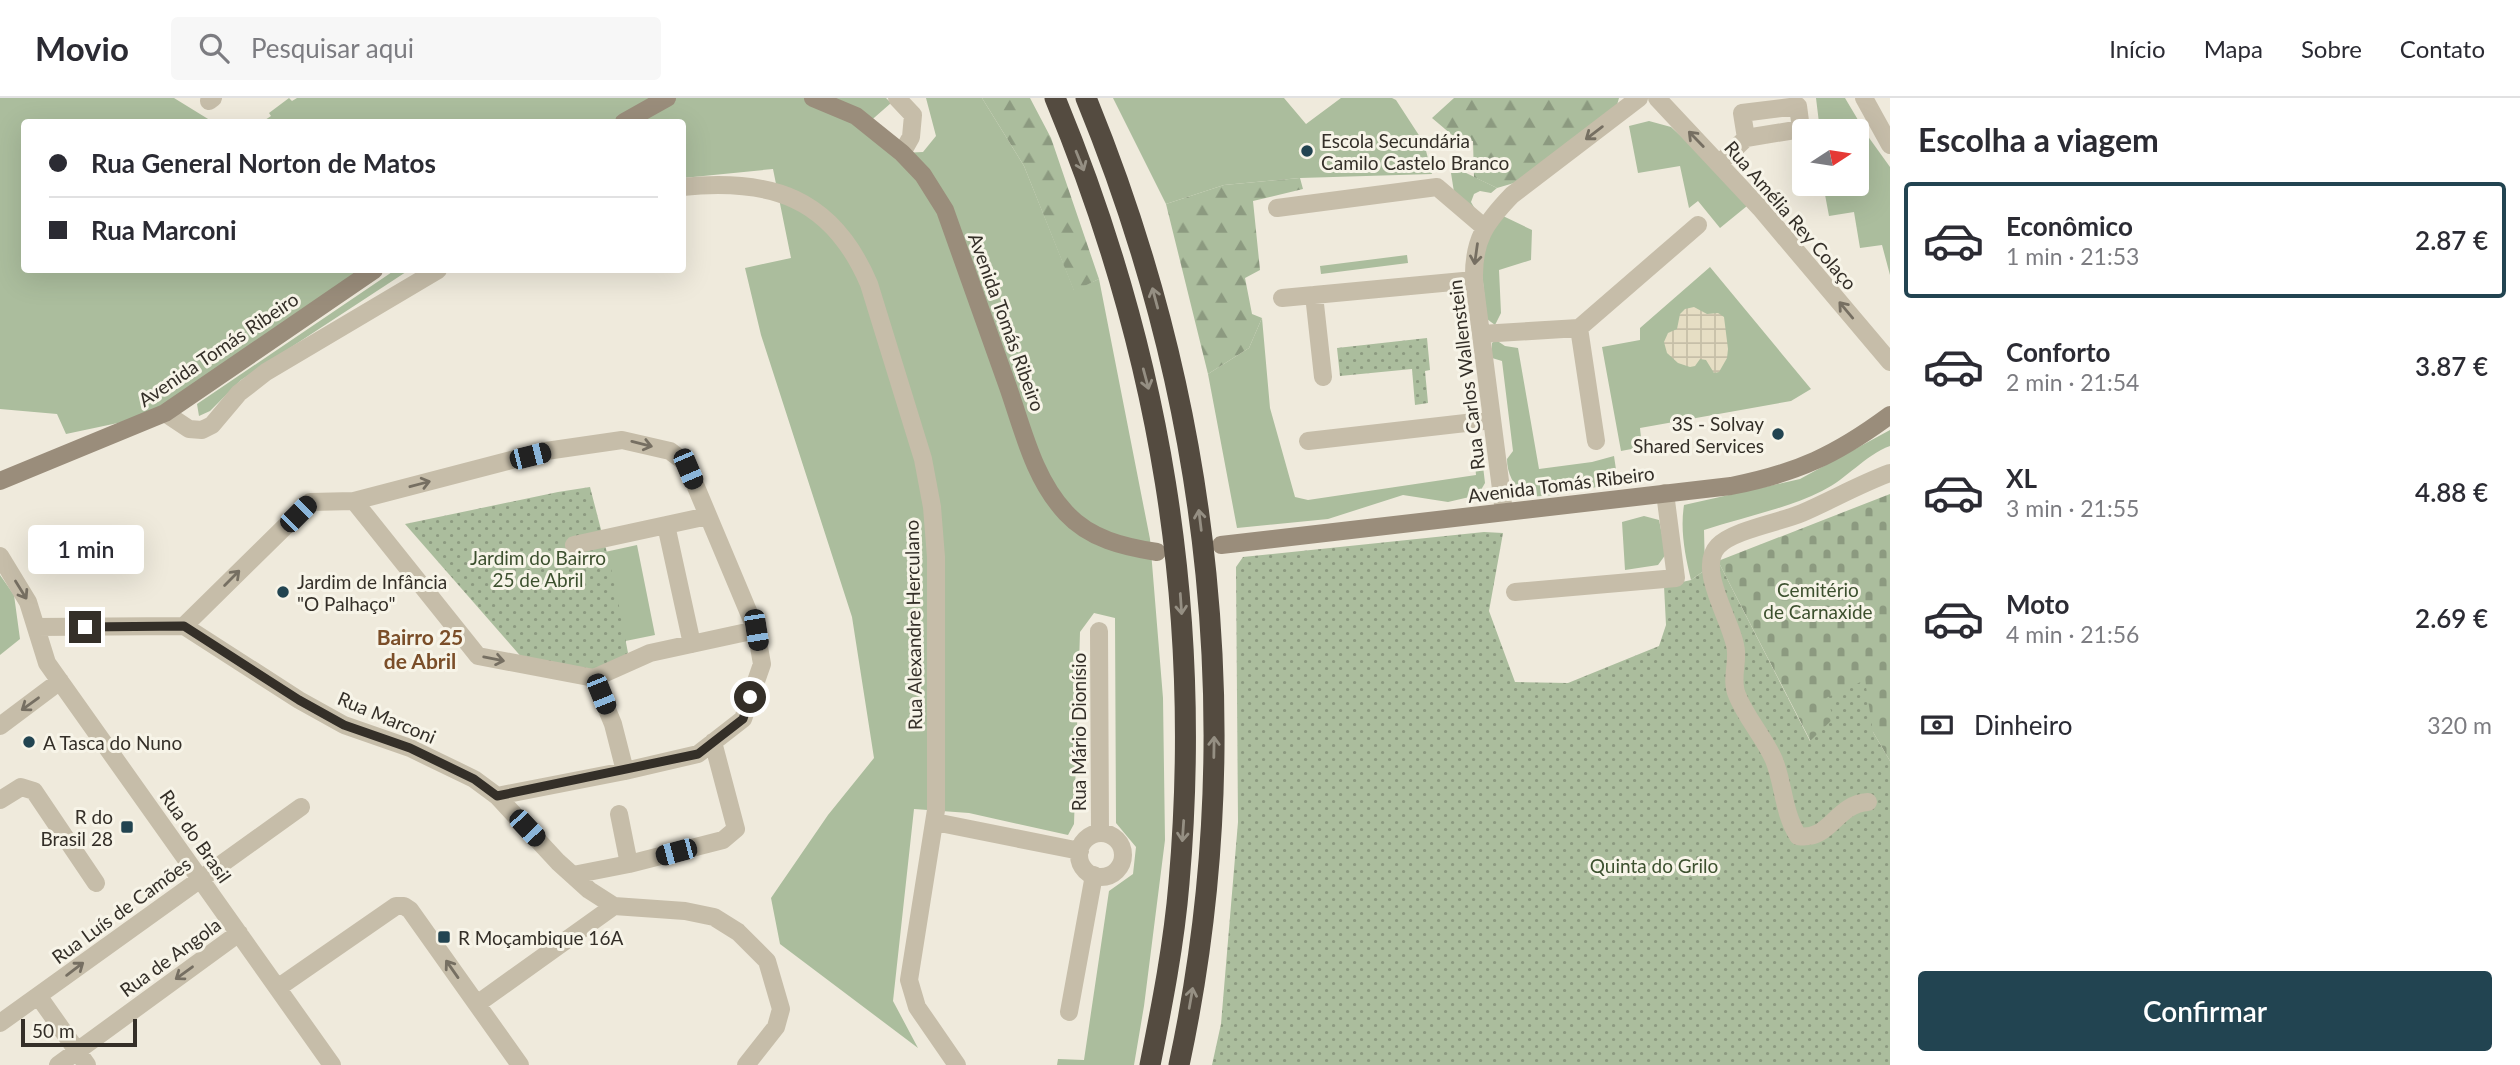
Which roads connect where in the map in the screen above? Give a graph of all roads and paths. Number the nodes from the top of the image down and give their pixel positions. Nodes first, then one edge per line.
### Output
1 (667, 98) edge
2 (813, 98) edge
3 (897, 98) edge
4 (1055, 98) edge
5 (1086, 98) edge
6 (1639, 98) edge
7 (1657, 98) edge
8 (1864, 98) edge
9 (629, 119) edge
10 (1746, 138) dead end
11 (1890, 145) edge
12 (902, 153) junction
13 (1720, 163) junction
14 (686, 187) edge
15 (1277, 208) dead end
16 (1698, 225) dead end
17 (1485, 228) junction
18 (370, 273) edge
19 (433, 273) edge
20 (1474, 280) junction
21 (1314, 295) junction
22 (1282, 298) dead end
23 (1579, 328) junction
24 (1481, 334) junction
25 (1890, 362) edge
26 (1323, 377) dead end
27 (165, 413) junction
28 (1890, 415) edge
29 (1492, 420) junction
30 (1308, 441) dead end
31 (1596, 441) dead end
32 (1890, 473) edge
33 (0, 481) edge
34 (1665, 493) junction
35 (354, 501) junction
36 (1504, 512) junction
37 (708, 516) junction
38 (666, 525) junction
39 (574, 545) dead end
40 (1221, 545) dead end
41 (1157, 552) dead end
42 (0, 556) edge
43 (1515, 592) dead end
44 (184, 626) junction
45 (36, 627) junction
46 (756, 630) junction
47 (1099, 631) dead end
48 (692, 644) junction
49 (594, 678) junction
50 (60, 681) junction
51 (0, 726) edge
52 (713, 742) junction
53 (625, 771) junction
54 (497, 796) junction
55 (0, 800) edge
56 (1868, 802) dead end
57 (301, 807) dead end
58 (619, 814) dead end
59 (934, 822) junction
60 (1100, 833) junction
61 (1080, 850) junction
62 (629, 864) junction
63 (1094, 875) junction
64 (573, 876) junction
65 (201, 878) junction
66 (96, 883) dead end
67 (614, 906) junction
68 (239, 933) junction
69 (279, 987) junction
70 (39, 997) junction
71 (477, 1004) junction
72 (1069, 1012) dead end
73 (0, 1023) edge
74 (83, 1058) edge
75 (58, 1065) edge
76 (332, 1065) edge
77 (520, 1065) edge
78 (746, 1065) edge
79 (957, 1065) edge
80 (1150, 1065) edge
81 (1179, 1065) edge

1 - 9 street
2 - 12 street, Avenida Tomás Ribeiro
3 - 12 street
4 -> 80 highway
81 -> 5 highway
6 -> 17 street, Rua Carlos Wallenstein
13 -> 7 street, Rua Amélia Rey Colaço
8 - 11 street
10 - 13 street
12 - 41 street, Avenida Tomás Ribeiro
25 -> 13 street, Rua Amélia Rey Colaço
14 - 59 street, Rua Alexandre Herculano
15 - 17 street
16 - 23 street
17 -> 20 street, Rua Carlos Wallenstein
18 - 27 street, Avenida Tomás Ribeiro
19 - 27 street
20 - 21 street
20 - 24 street, Rua Carlos Wallenstein
21 - 22 street
21 - 26 street
23 - 24 street
23 - 31 street
24 - 29 street, Rua Carlos Wallenstein
27 - 33 street, Avenida Tomás Ribeiro
28 - 34 street, Avenida Tomás Ribeiro
29 - 30 street
29 - 36 street, Rua Carlos Wallenstein
32 - 56 street
34 - 36 street, Avenida Tomás Ribeiro
34 - 43 street
35 -> 37 street
44 -> 35 street
35 -> 49 street
36 - 40 street, Avenida Tomás Ribeiro
37 - 38 street
37 - 46 street
38 - 39 street
38 - 48 street
42 -> 45 street, Rua do Brasil
44 - 45 street
44 - 54 street, Rua Marconi
45 - 50 street, Rua do Brasil
46 - 48 street
46 - 52 street
47 - 60 street, Rua Mário Dionísio
48 - 49 street
49 - 53 street
50 -> 51 street
50 - 65 street, Rua do Brasil
52 - 53 street
52 - 62 street
53 - 54 street
54 - 64 street, Rua Marconi
55 - 66 street
57 - 65 street, Rua Luís de Camões
58 - 62 street
59 - 61 street
59 - 79 street, Rua Alexandre Herculano
60 - 61 street, Rua Mário Dionísio
60 - 63 street, Rua Mário Dionísio
61 - 63 street
62 - 64 street
63 - 72 street
64 - 67 street, Rua Marconi
65 - 68 street, Rua do Brasil
70 -> 65 street, Rua Luís de Camões
67 - 71 street
67 - 78 street
68 - 69 street, Rua do Brasil
68 -> 74 street, Rua de Angola
71 -> 69 street
69 - 76 street, Rua do Brasil
70 - 73 street, Rua Luís de Camões
70 - 74 street
71 - 77 street
74 - 75 street, Rua de Angola

